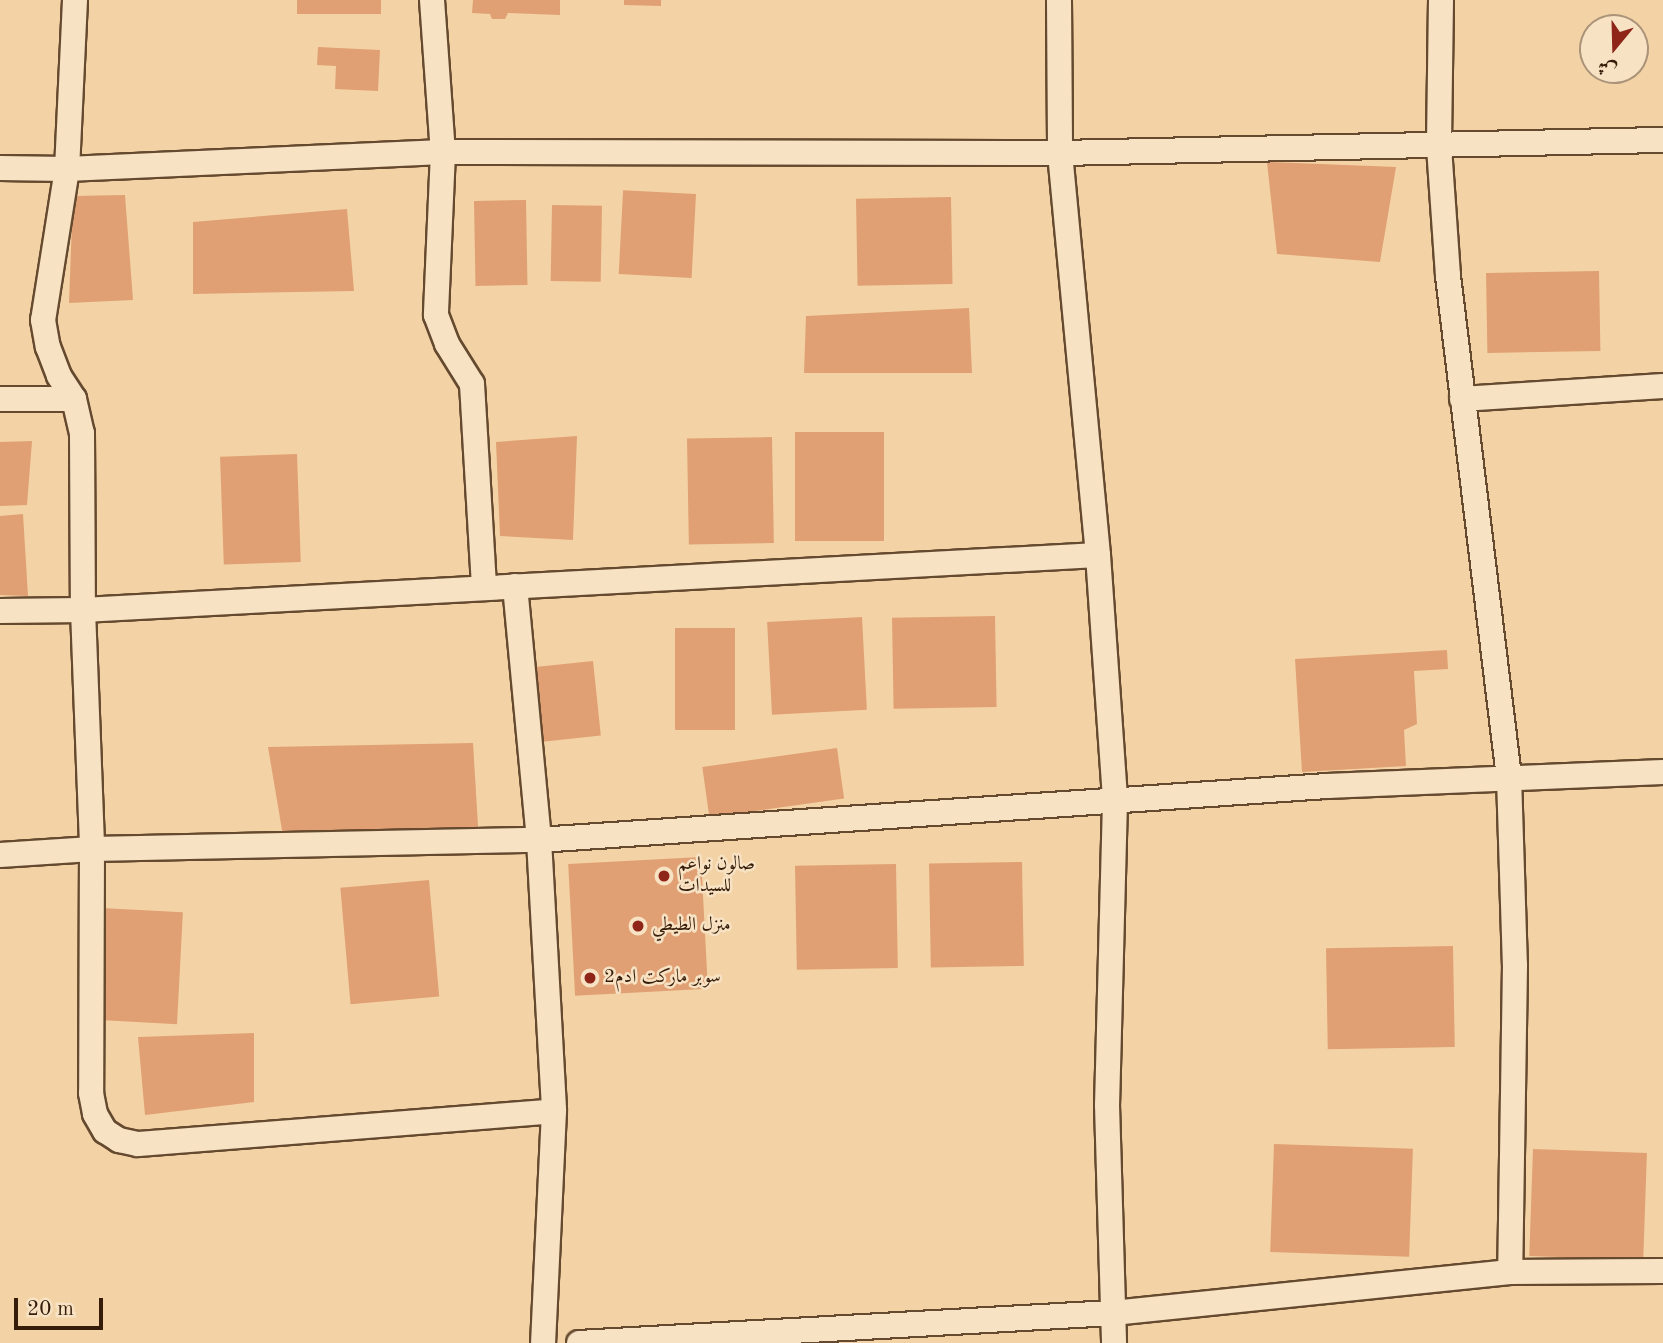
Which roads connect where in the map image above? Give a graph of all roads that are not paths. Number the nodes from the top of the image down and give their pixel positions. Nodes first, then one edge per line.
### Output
1 (75, 0) edge
2 (432, 0) edge
3 (1059, 0) edge
4 (1441, 0) edge
5 (1663, 140) edge
6 (1439, 147) junction
7 (443, 152) junction
8 (1060, 153) junction
9 (0, 168) edge
10 (67, 169) junction
11 (1663, 386) edge
12 (74, 398) junction
13 (0, 399) edge
14 (1462, 399) junction
15 (1098, 555) junction
16 (515, 586) junction
17 (484, 588) junction
18 (83, 610) junction
19 (0, 611) edge
20 (1663, 772) edge
21 (1509, 777) junction
22 (1115, 801) junction
23 (539, 840) junction
24 (92, 849) junction
25 (0, 855) edge
26 (554, 1111) junction
27 (1663, 1271) edge
28 (1510, 1272) junction
29 (1113, 1313) junction
30 (543, 1343) edge
31 (579, 1343) edge
32 (1114, 1343) edge

1 - 10 street
2 - 7 street
3 - 8 street
4 - 6 street
5 - 6 street
6 - 8 street
6 - 14 street
7 - 8 street
7 - 10 street
7 - 17 street
8 - 15 street
9 - 10 street
10 - 12 street
11 - 14 street
12 - 13 street
12 - 18 street
14 - 21 street
15 - 16 street
15 - 22 street
16 - 17 street
16 - 23 street
17 - 18 street
18 - 19 street
18 - 24 street
20 - 21 street
21 - 22 street
21 - 28 street
22 - 23 street
22 - 29 street
23 - 24 street
23 - 26 street
24 - 25 street
24 - 26 street
26 - 30 street
27 - 28 street
28 - 29 street
29 - 31 street
29 - 32 street

